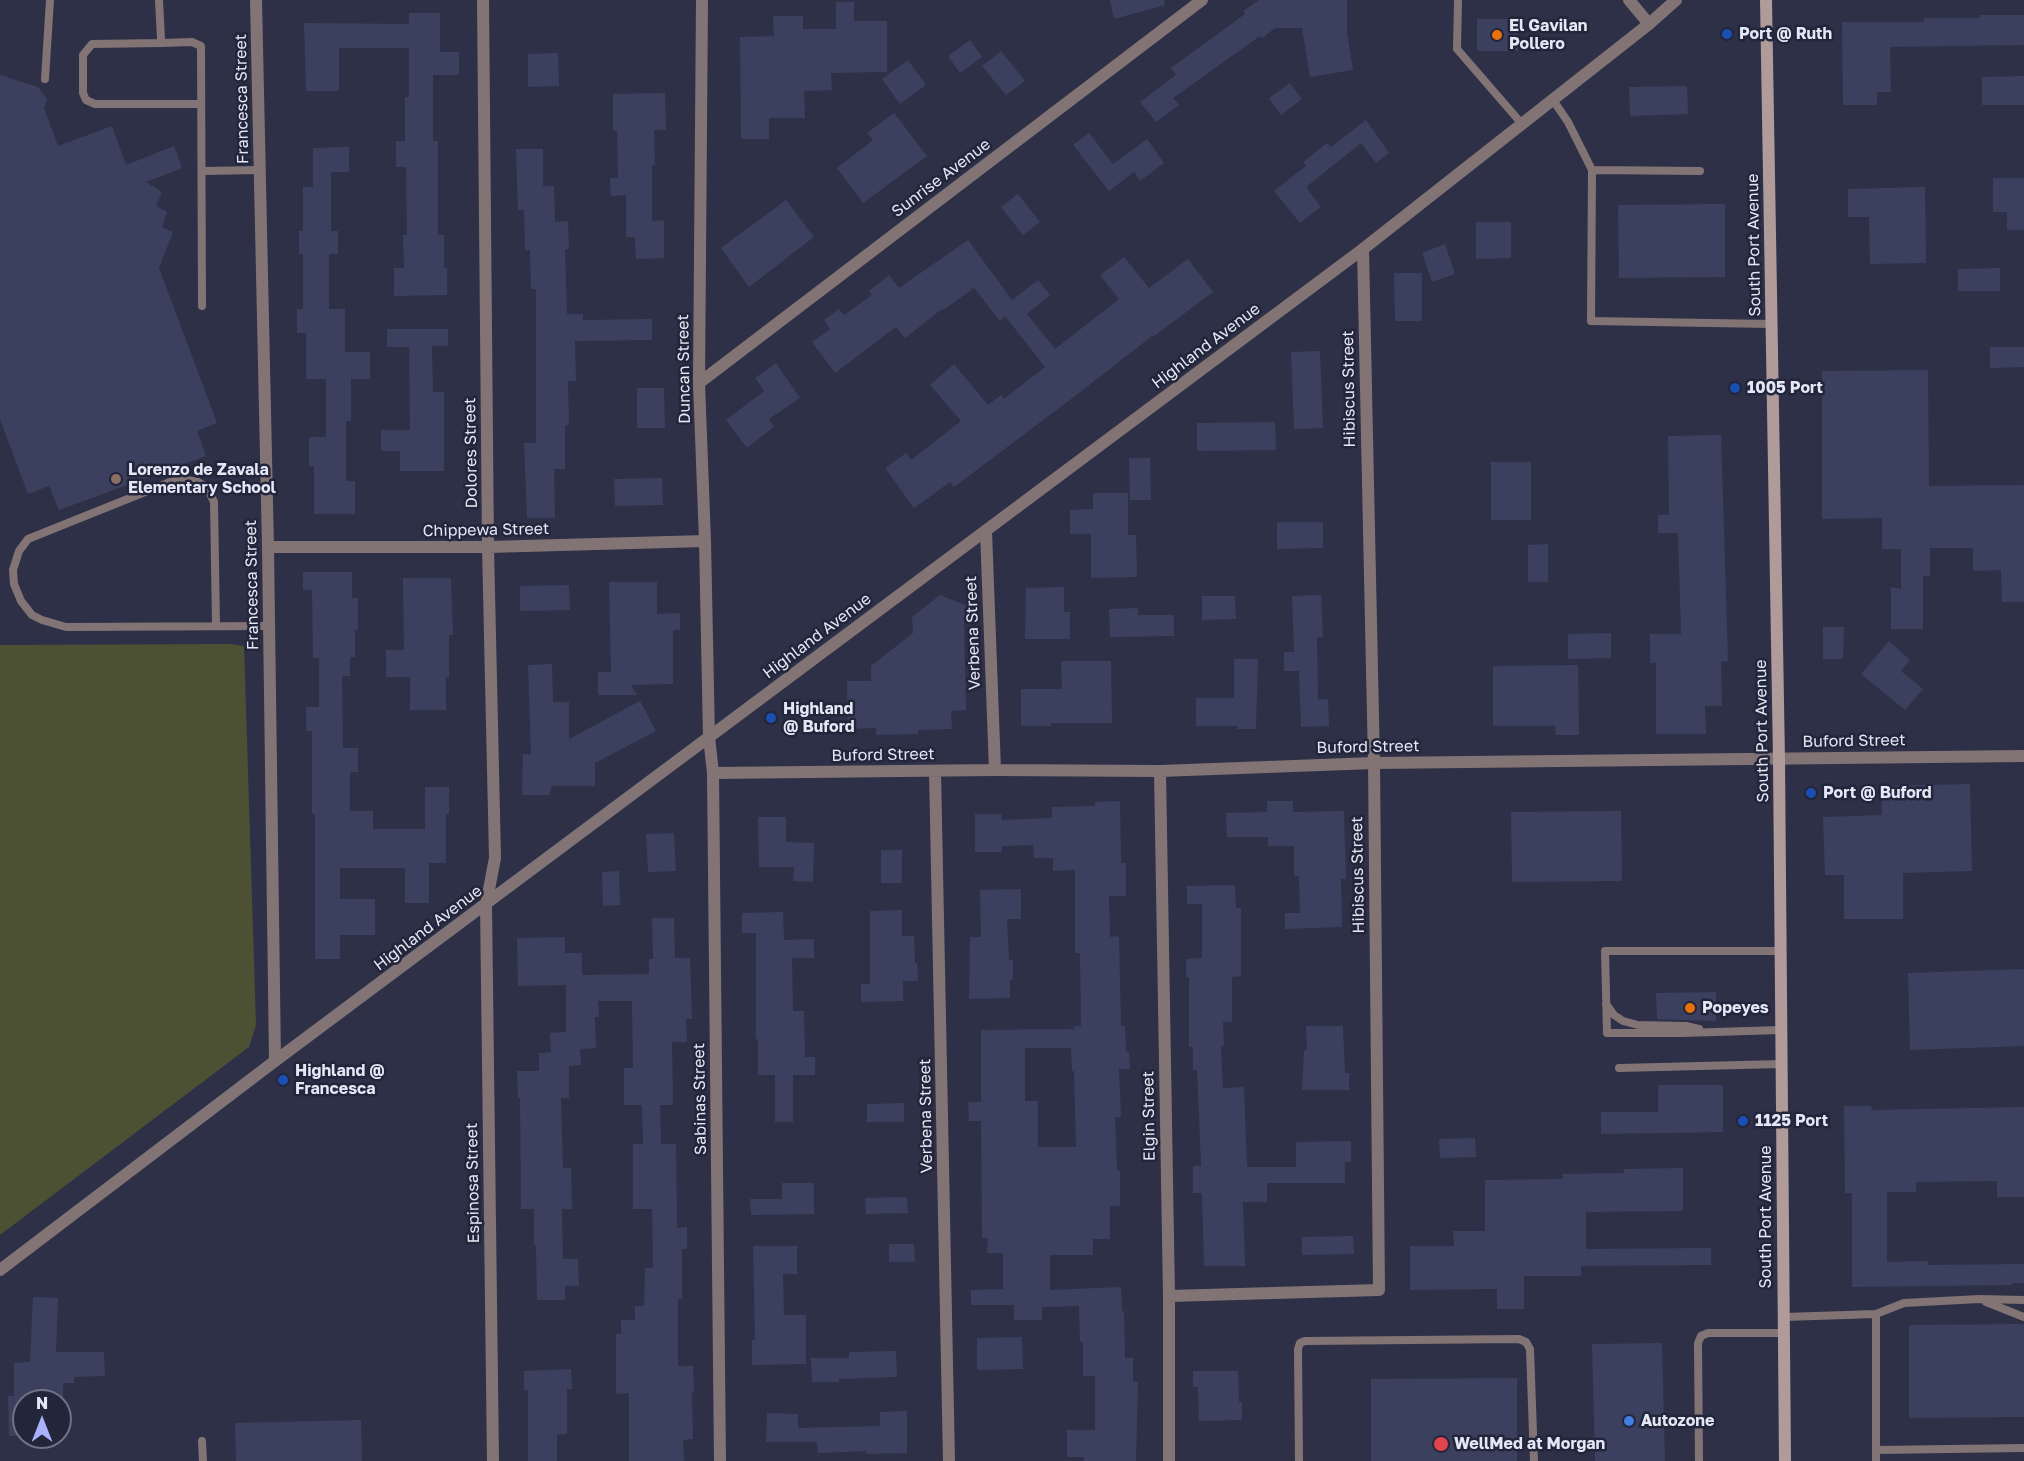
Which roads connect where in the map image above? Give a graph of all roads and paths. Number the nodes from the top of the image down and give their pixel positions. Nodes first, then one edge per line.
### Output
1 (50, 0) edge
2 (159, 0) edge
3 (256, 0) edge
4 (483, 0) edge
5 (702, 0) edge
6 (1203, 0) edge
7 (1458, 0) edge
8 (1629, 0) edge
9 (1676, 0) edge
10 (1766, 0) edge
11 (1649, 24) junction
12 (162, 43) junction
13 (45, 79) dead end
14 (1553, 100) junction
15 (201, 104) junction
16 (1522, 124) junction
17 (260, 170) junction
18 (1592, 170) junction
19 (202, 171) junction
20 (1700, 171) dead end
21 (1363, 249) junction
22 (202, 306) dead end
23 (1772, 324) junction
24 (699, 383) junction
25 (986, 531) junction
26 (705, 541) junction
27 (268, 547) junction
28 (488, 547) junction
29 (216, 625) junction
30 (269, 626) junction
31 (709, 737) junction
32 (2024, 756) edge
33 (1779, 759) junction
34 (1374, 763) junction
35 (995, 770) junction
36 (935, 771) junction
37 (1160, 771) junction
38 (713, 773) junction
39 (486, 905) junction
40 (1780, 951) junction
41 (1606, 1004) junction
42 (1781, 1030) junction
43 (1717, 1032) junction
44 (275, 1061) junction
45 (1782, 1064) junction
46 (1619, 1068) dead end
47 (0, 1270) edge
48 (1169, 1296) junction
49 (1978, 1299) junction
50 (2024, 1300) edge
51 (1876, 1314) junction
52 (1784, 1317) junction
53 (2024, 1317) edge
54 (1784, 1333) junction
55 (202, 1441) dead end
56 (2024, 1448) edge
57 (1876, 1450) junction
58 (202, 1461) edge
59 (493, 1461) edge
60 (720, 1461) edge
61 (949, 1461) edge
62 (1169, 1461) edge
63 (1299, 1461) edge
64 (1534, 1461) edge
65 (1699, 1461) edge
66 (1785, 1461) edge
67 (1876, 1461) edge

1 - 13 lane
2 - 12 lane
3 - 17 street, Francesca Street
4 - 28 street, Dolores Street
5 - 24 street, Duncan Street
6 - 24 street, Sunrise Avenue
7 - 16 lane
8 - 11 street
9 - 11 street, Highland Avenue
10 - 23 main road, South Port Avenue
11 - 14 street, Highland Avenue
12 - 15 lane
12 - 15 lane
14 - 16 street, Highland Avenue
14 - 18 lane
15 - 19 lane
16 - 21 street, Highland Avenue
17 - 19 lane
17 - 27 street, Francesca Street
18 - 20 lane
18 - 23 lane
19 - 22 lane
21 - 25 street, Highland Avenue
21 - 34 street, Hibiscus Street
23 - 33 main road, South Port Avenue
24 - 26 street, Duncan Street
25 - 31 street, Highland Avenue
25 - 35 street, Verbena Street
26 - 28 street, Chippewa Street
26 - 31 street, Duncan Street
27 - 28 street, Chippewa Street
27 - 30 street, Francesca Street
28 - 39 street, Dolores Street
29 - 29 lane
29 - 30 lane
30 - 44 street, Francesca Street
31 - 38 street, Sabinas Street
31 - 39 street, Highland Avenue
32 - 33 street, Buford Street
33 - 34 street, Buford Street
33 - 40 main road, South Port Avenue
34 - 37 street, Buford Street
34 - 48 street, Hibiscus Street
35 - 36 street, Buford Street
35 - 37 street, Buford Street
36 - 38 street, Buford Street
36 - 61 street, Verbena Street
37 - 48 street, Elgin Street
38 - 60 street, Sabinas Street
39 - 44 street, Highland Avenue
39 - 59 street, Espinosa Street
40 - 41 lane
40 - 42 main road, South Port Avenue
41 - 43 lane
41 - 43 lane
42 - 43 lane
42 - 45 main road, South Port Avenue
44 - 47 street, Highland Avenue
45 - 46 lane
45 - 52 main road, South Port Avenue
48 - 62 street, Elgin Street
49 - 50 lane
49 - 51 lane
49 - 53 lane
51 - 52 lane
51 - 57 lane
52 - 54 main road, South Port Avenue
54 - 65 lane
54 - 66 main road, South Port Avenue
55 - 58 lane
56 - 57 lane
57 - 67 lane
63 - 64 lane

